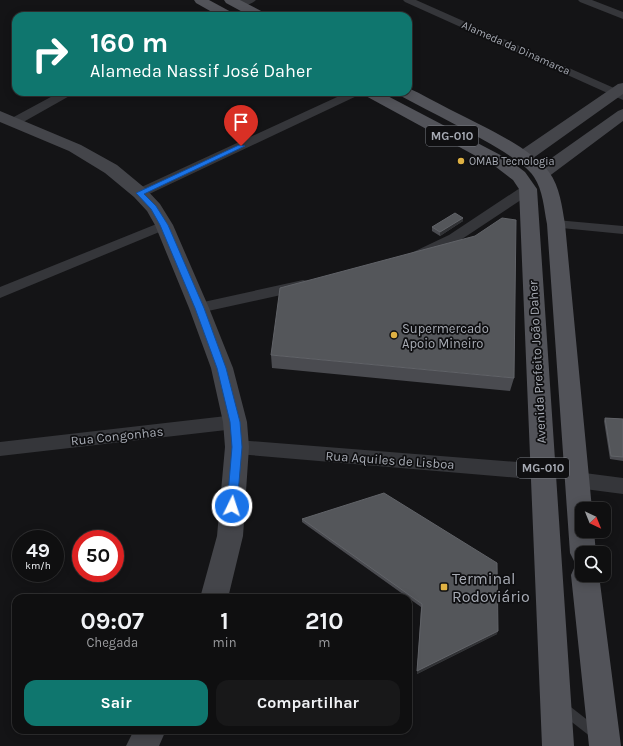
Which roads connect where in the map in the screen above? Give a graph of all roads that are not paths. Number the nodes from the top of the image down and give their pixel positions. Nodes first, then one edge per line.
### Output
1 (200, 0) edge
2 (251, 0) edge
3 (408, 0) edge
4 (583, 0) edge
5 (234, 2) edge
6 (215, 12) edge
7 (253, 12) edge
8 (623, 16) edge
9 (620, 92) edge
10 (60, 96) edge
11 (348, 96) edge
12 (376, 96) edge
13 (411, 96) edge
14 (623, 114) edge
15 (7, 119) edge
16 (523, 157) junction
17 (535, 181) junction
18 (140, 193) junction
19 (556, 224) junction
20 (164, 225) junction
21 (623, 230) edge
22 (404, 260) edge
23 (319, 282) edge
24 (0, 293) edge
25 (200, 308) junction
26 (235, 422) junction
27 (237, 447) junction
28 (0, 449) edge
29 (543, 472) junction
30 (577, 480) junction
31 (623, 486) edge
32 (582, 546) edge
33 (587, 582) edge
34 (215, 594) edge
35 (555, 702) junction
36 (149, 734) edge
37 (604, 743) edge
38 (142, 746) edge
39 (558, 746) edge

1 - 6 main road
2 - 5 street
3 - 9 street, Alameda da Dinamarca
4 - 8 street
5 - 7 main road
9 - 16 main road
10 - 15 street
11 - 18 street
12 - 17 main road, MG-010
13 - 16 main road, MG-010
14 - 17 main road
15 - 18 main road
16 - 17 main road, MG-010
17 - 19 main road, MG-010
17 - 22 street
17 - 29 main road, Avenida Prefeito João Daher / MG-010
18 - 20 main road
19 - 21 street
19 - 30 main road, MG-010
20 - 24 street
20 - 25 main road
23 - 25 street
25 - 26 main road
26 - 27 main road
26 - 28 street, Rua Congonhas
27 - 29 street, Rua Aquiles de Lisboa
27 - 34 main road
29 - 35 main road, Avenida Prefeito João Daher / MG-010
30 - 31 street
30 - 32 main road, MG-010
33 - 37 main road
35 - 37 lane
35 - 39 main road, Avenida Prefeito João Daher / MG-010
36 - 38 main road

